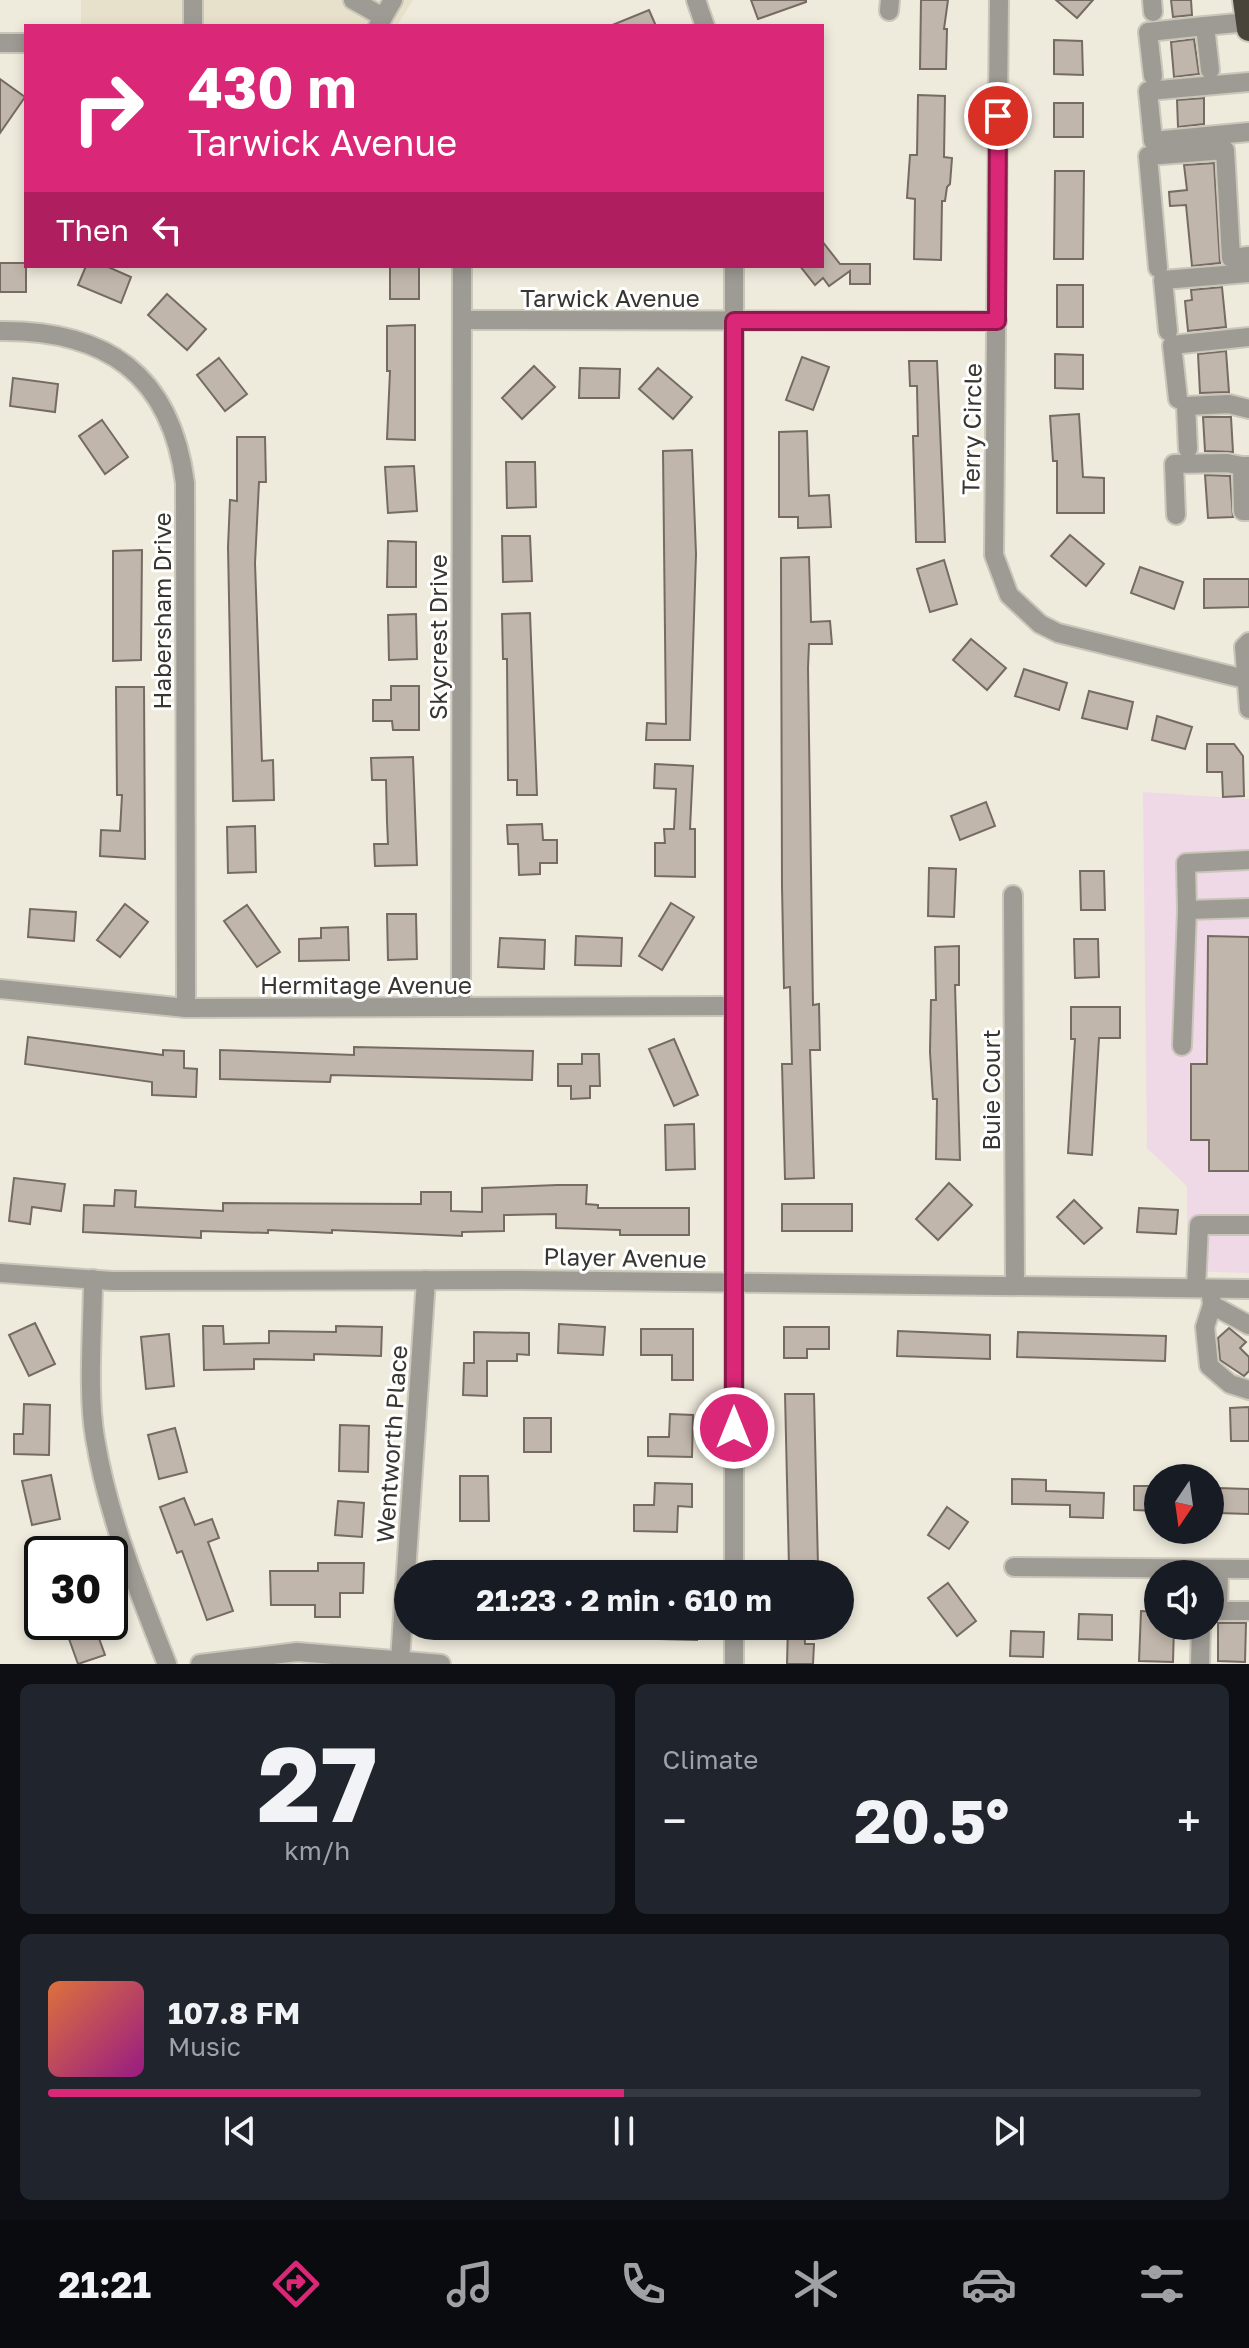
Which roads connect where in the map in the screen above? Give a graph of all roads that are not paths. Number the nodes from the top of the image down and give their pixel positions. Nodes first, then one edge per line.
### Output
1 (193, 0) edge
2 (353, 0) edge
3 (393, 0) edge
4 (696, 0) edge
5 (999, 0) edge
6 (1245, 0) edge
7 (380, 22) edge
8 (1248, 22) edge
9 (193, 24) edge
10 (704, 24) edge
11 (1205, 26) junction
12 (1249, 29) edge
13 (0, 43) edge
14 (24, 43) edge
15 (1210, 70) dead end
16 (1153, 76) dead end
17 (1249, 82) edge
18 (1249, 132) edge
19 (1249, 198) edge
20 (1229, 201) junction
21 (1249, 256) edge
22 (462, 268) edge
23 (734, 268) edge
24 (1158, 268) dead end
25 (1249, 273) edge
26 (463, 320) junction
27 (734, 321) junction
28 (997, 321) junction
29 (0, 331) edge
30 (1168, 331) dead end
31 (1249, 337) edge
32 (1178, 399) dead end
33 (1249, 409) edge
34 (1188, 449) dead end
35 (1246, 466) edge
36 (1249, 511) edge
37 (1176, 515) dead end
38 (1249, 642) edge
39 (1247, 680) edge
40 (1249, 709) edge
41 (1249, 860) edge
42 (1013, 895) dead end
43 (1249, 908) edge
44 (1187, 910) junction
45 (0, 989) edge
46 (733, 1006) junction
47 (461, 1007) junction
48 (186, 1008) junction
49 (1182, 1046) dead end
50 (1249, 1225) edge
51 (0, 1273) edge
52 (93, 1279) junction
53 (426, 1280) junction
54 (733, 1282) junction
55 (1015, 1286) junction
56 (1249, 1289) edge
57 (1206, 1294) junction
58 (1249, 1325) edge
59 (1249, 1390) edge
60 (734, 1560) edge
61 (1014, 1567) dead end
62 (1144, 1568) edge
63 (1224, 1569) edge
64 (1249, 1569) edge
65 (1224, 1611) edge
66 (1249, 1611) edge
67 (734, 1640) edge
68 (1201, 1640) edge
69 (400, 1660) junction
70 (167, 1664) edge
71 (200, 1664) edge
72 (441, 1664) edge
73 (734, 1664) edge
74 (1200, 1664) edge

1 - 9 street
2 - 7 street
3 - 7 street
4 - 10 street
5 - 28 street, Terry Circle
6 - 8 highway
8 - 11 street
8 - 12 highway
11 - 15 street
11 - 16 street
13 - 14 street
17 - 18 street
19 - 20 street
20 - 21 street
20 - 24 street
22 - 26 street, Skycrest Drive
23 - 27 street
25 - 30 street
26 - 27 street, Tarwick Avenue
26 - 47 street, Skycrest Drive
27 - 28 street, Tarwick Avenue
27 - 46 street
28 - 39 street, Terry Circle
29 - 48 street, Habersham Drive
31 - 32 street
33 - 34 street
35 - 36 street
35 - 37 street
38 - 39 street
39 - 40 street
41 - 44 street
42 - 55 street, Buie Court
43 - 44 street
44 - 49 street
45 - 48 street, Hermitage Avenue
46 - 47 street, Hermitage Avenue
46 - 54 street
47 - 48 street, Hermitage Avenue
50 - 57 street
51 - 52 street, Player Avenue
52 - 53 street, Player Avenue
52 - 70 street
53 - 54 street, Player Avenue
53 - 69 street, Wentworth Place
54 - 55 street, Player Avenue
54 - 60 street
55 - 57 street, Player Avenue
56 - 57 street, Player Avenue
57 - 58 street
57 - 59 street
61 - 62 street
63 - 64 street
65 - 66 street
67 - 73 street
68 - 74 street
69 - 71 street
69 - 72 street

